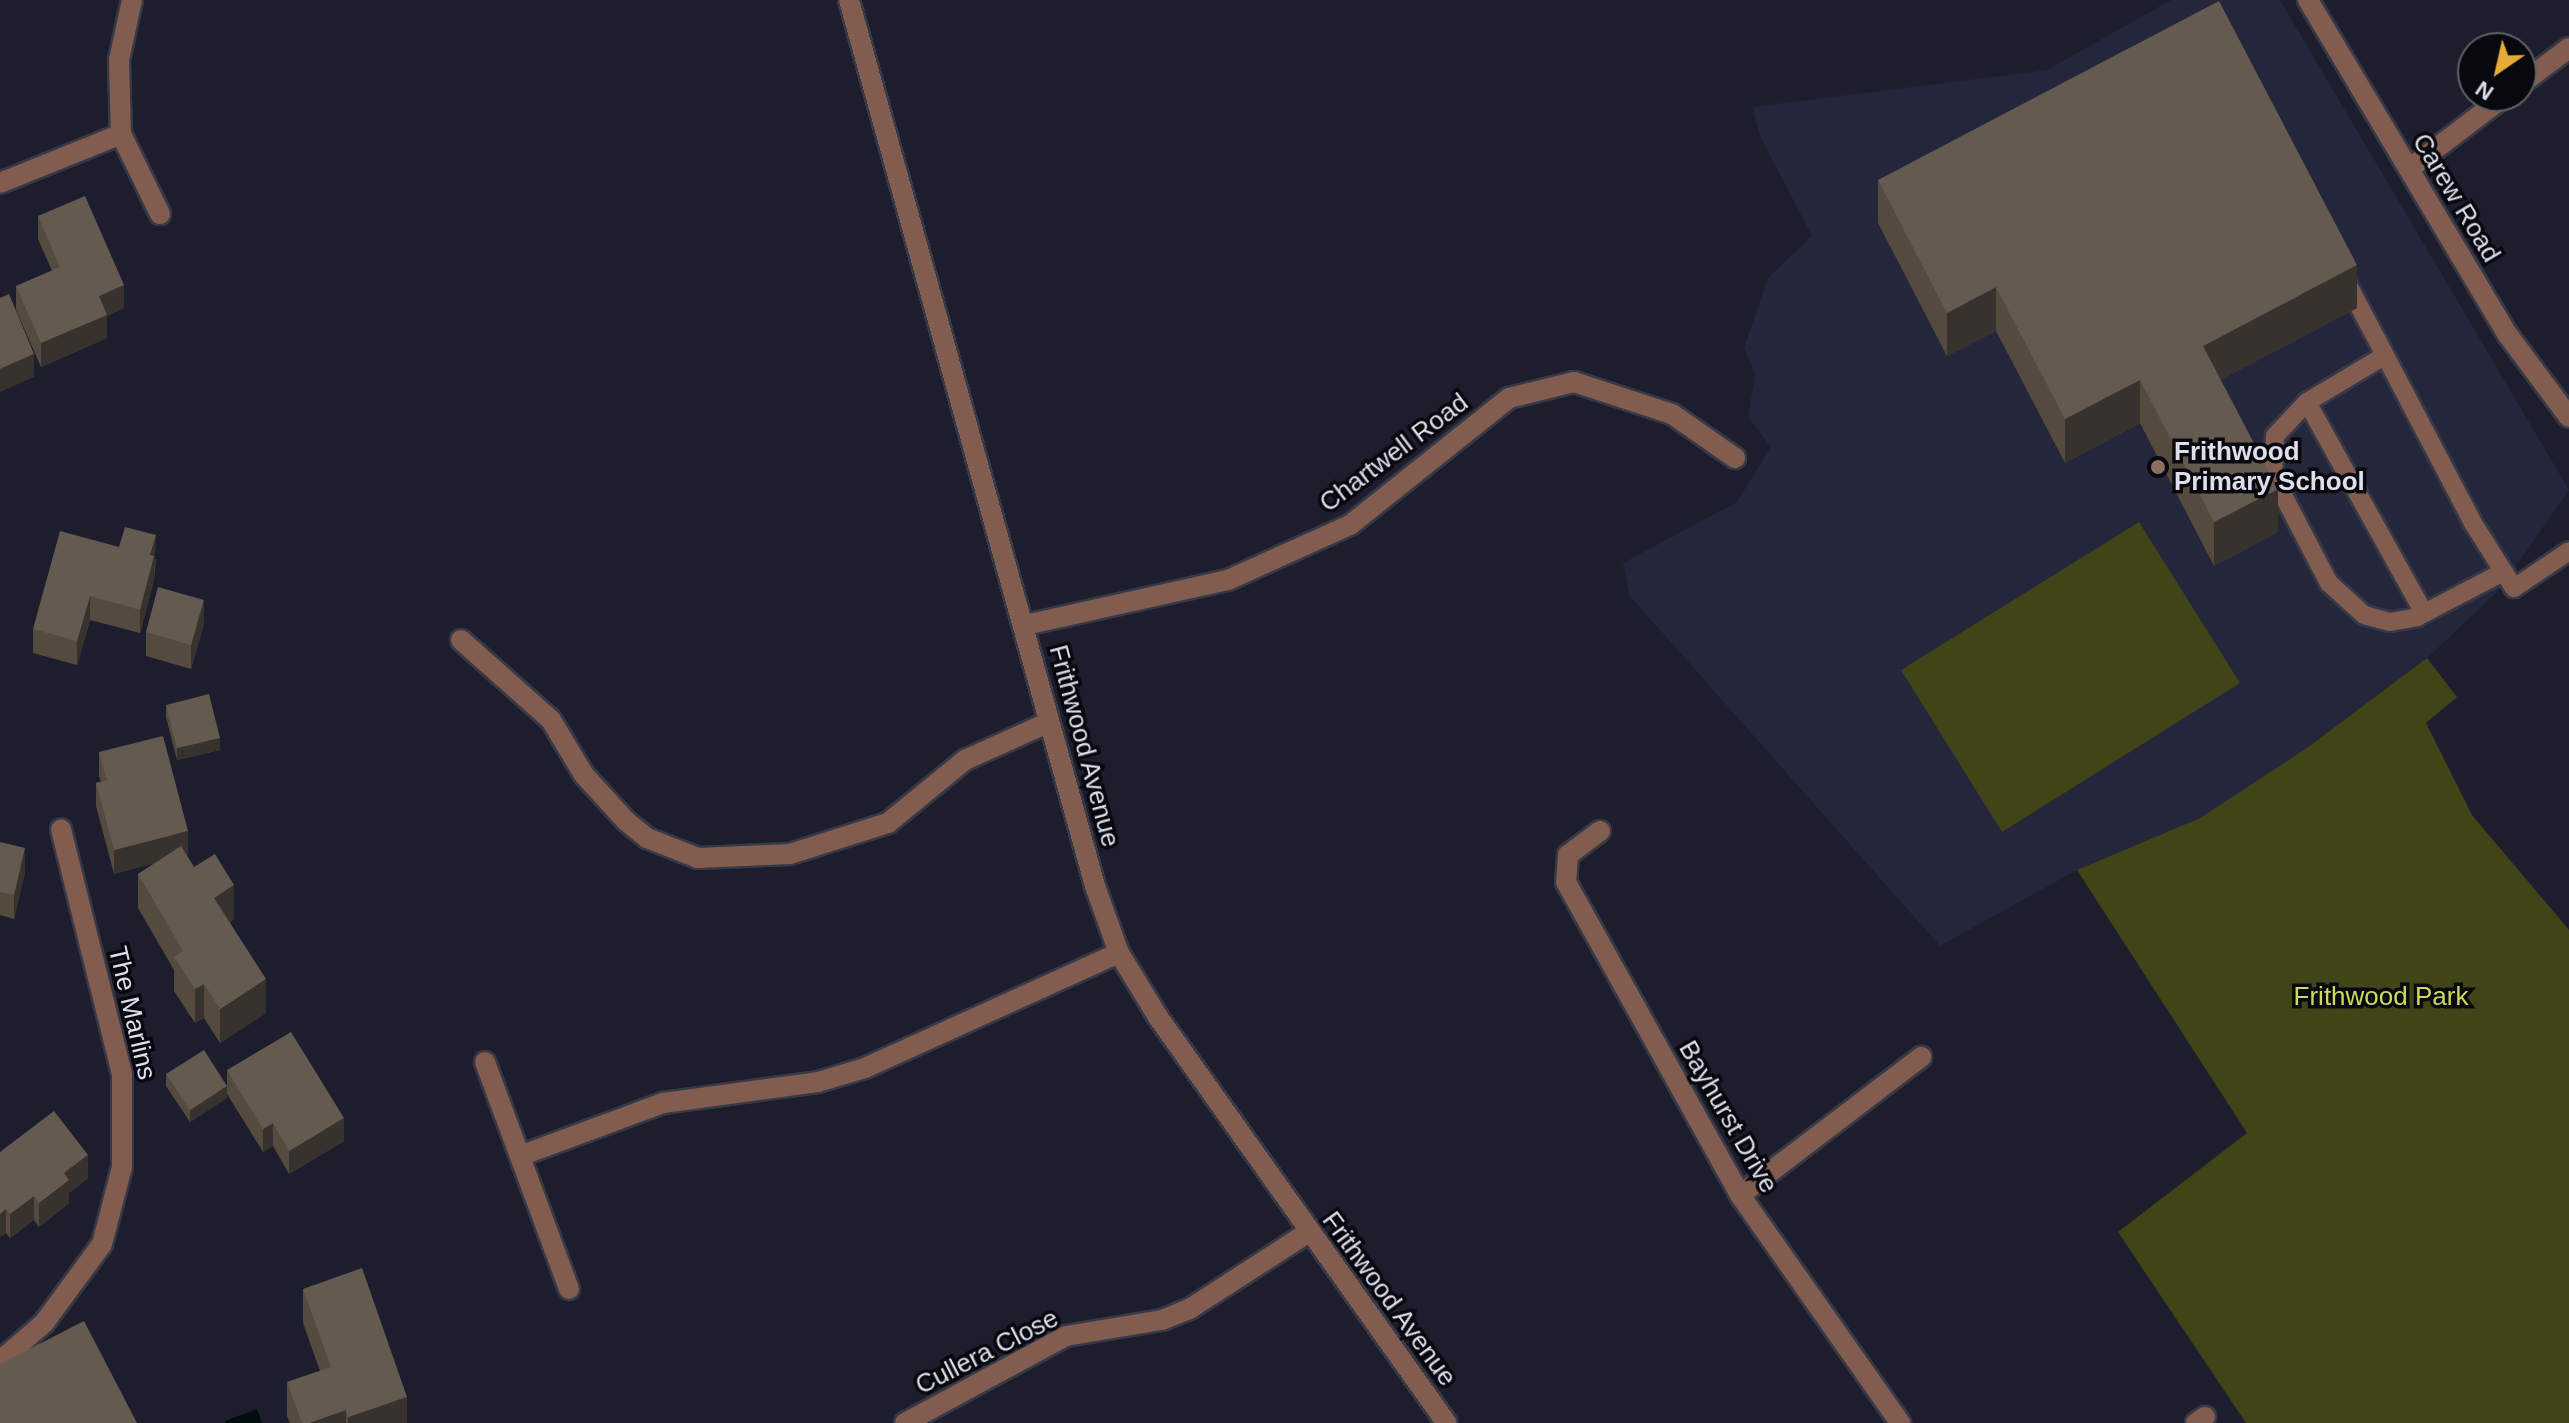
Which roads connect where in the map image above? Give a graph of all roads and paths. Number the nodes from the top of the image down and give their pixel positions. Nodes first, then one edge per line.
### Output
1 (132, 0) edge
2 (849, 0) edge
3 (2308, 0) edge
4 (2569, 48) edge
5 (2537, 72) edge
6 (2484, 112) edge
7 (121, 134) junction
8 (2409, 169) junction
9 (0, 183) edge
10 (160, 214) dead end
11 (2342, 274) edge
12 (2384, 356) junction
13 (2307, 402) junction
14 (2569, 417) edge
15 (1735, 458) dead end
16 (2569, 551) edge
17 (2501, 573) junction
18 (2424, 613) junction
19 (1025, 625) junction
20 (461, 640) dead end
21 (1049, 722) junction
22 (61, 830) dead end
23 (1600, 831) dead end
24 (1119, 953) junction
25 (1921, 1057) dead end
26 (485, 1062) dead end
27 (520, 1156) junction
28 (1740, 1195) junction
29 (1309, 1232) junction
30 (569, 1289) dead end
31 (0, 1361) edge
32 (905, 1423) edge
33 (1446, 1423) edge
34 (1900, 1423) edge

1 - 7 street
2 - 19 street, Frithwood Avenue
3 - 8 street, Carew Road
4 - 5 street
6 - 8 street
7 - 9 street
7 - 10 street
8 - 14 street, Carew Road
11 - 12 lane
12 - 13 lane
12 - 17 lane
13 - 18 lane
13 - 18 lane
15 - 19 street, Chartwell Road
16 - 17 lane
17 - 18 lane
19 - 21 street, Frithwood Avenue
20 - 21 street
21 - 24 street, Frithwood Avenue
22 - 31 street, The Marlins
23 - 28 street, Bayhurst Drive
24 - 27 street
24 - 29 street, Frithwood Avenue
25 - 28 street
26 - 27 street
27 - 30 street
28 - 34 street, Bayhurst Drive
29 - 32 street, Cullera Close
29 - 33 street, Frithwood Avenue

